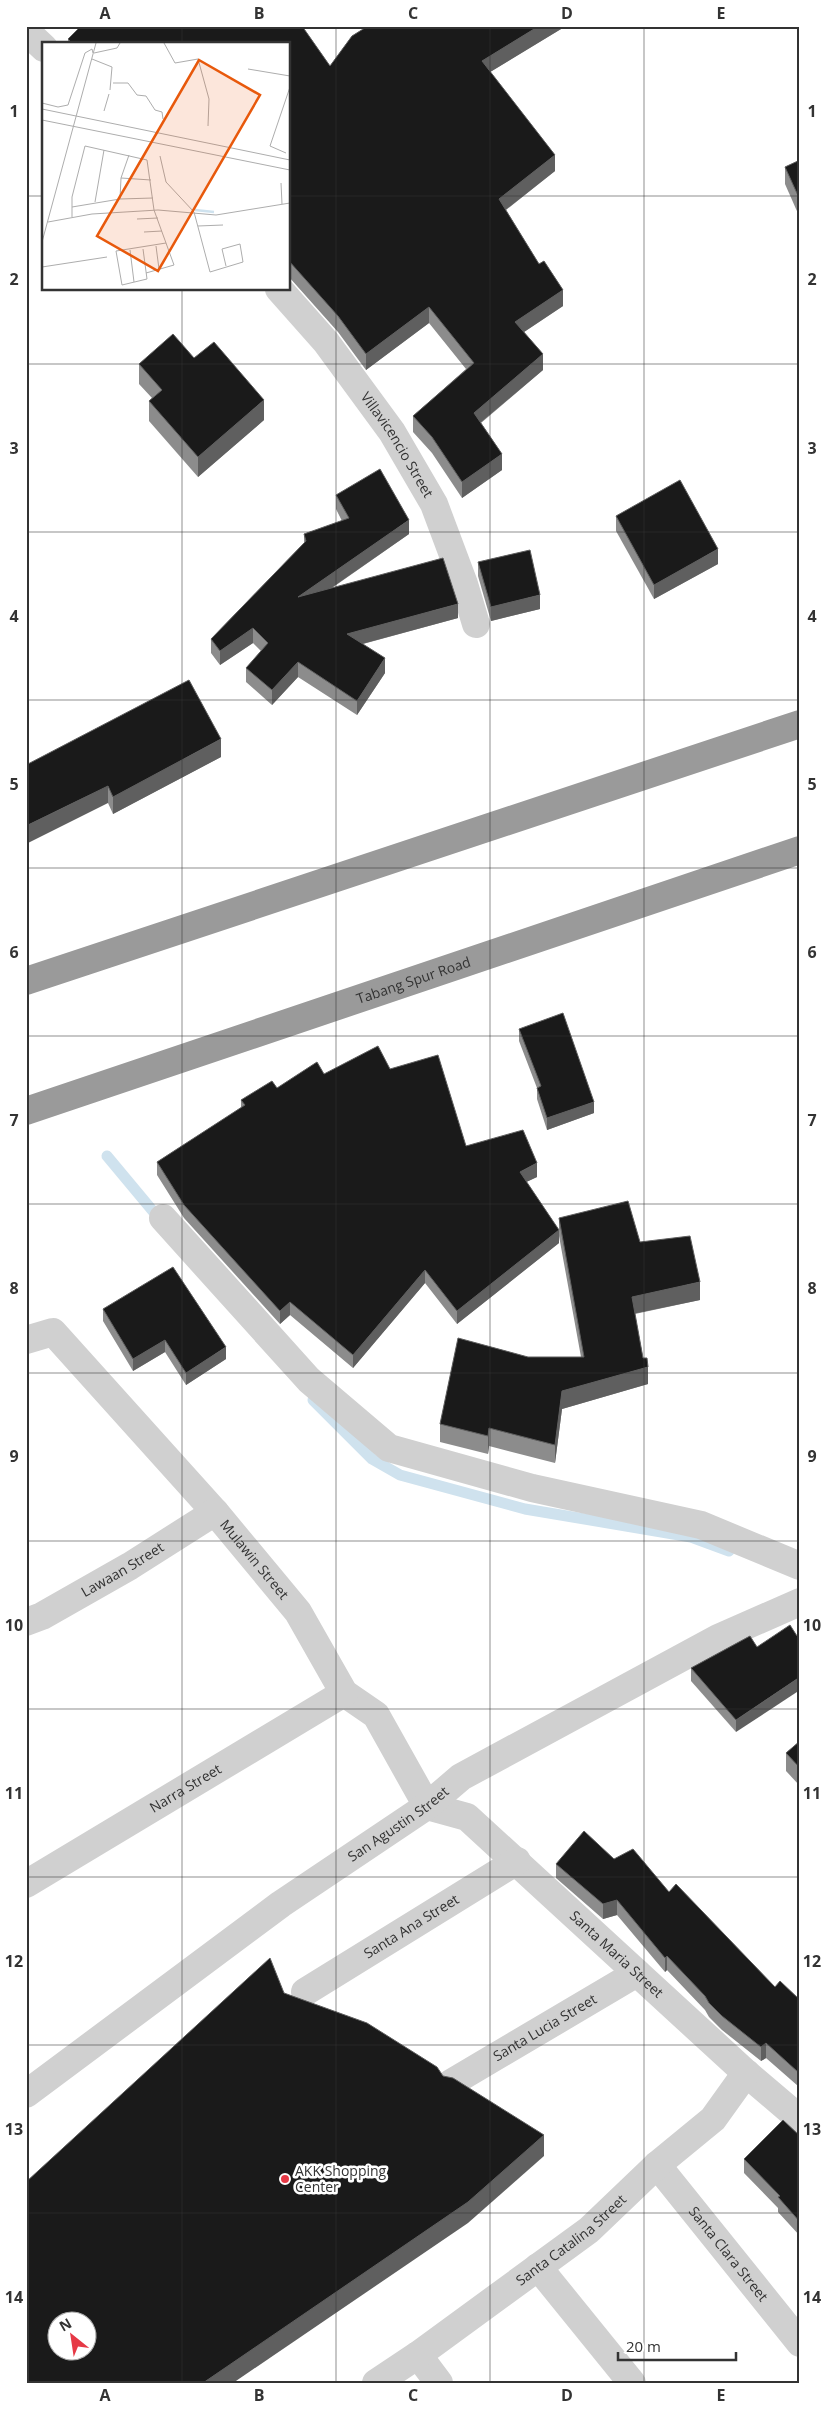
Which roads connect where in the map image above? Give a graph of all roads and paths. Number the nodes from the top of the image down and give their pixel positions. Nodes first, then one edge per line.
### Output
1 (26, 32) edge
2 (42, 46) edge
3 (280, 290) edge
4 (476, 624) dead end
5 (800, 724) edge
6 (800, 850) edge
7 (26, 981) edge
8 (26, 1111) edge
9 (163, 1218) dead end
10 (26, 1340) edge
11 (215, 1512) junction
12 (800, 1566) edge
13 (800, 1602) edge
14 (26, 1622) edge
15 (344, 1693) junction
16 (427, 1806) junction
17 (517, 1861) junction
18 (26, 1884) edge
19 (637, 1973) junction
20 (305, 1992) dead end
21 (746, 2073) junction
22 (451, 2083) edge
23 (26, 2094) edge
24 (800, 2119) edge
25 (657, 2166) junction
26 (538, 2267) junction
27 (800, 2343) edge
28 (418, 2355) junction
29 (376, 2383) edge
30 (439, 2383) edge
31 (632, 2383) edge

1 - 2 street
3 - 4 street, Villavicencio Street
5 - 7 highway
6 - 8 highway, Tabang Spur Road
9 - 12 street
10 - 11 street, Mulawin Street
11 - 14 street, Lawaan Street
11 - 15 street, Mulawin Street
13 - 16 street, San Agustin Street
15 - 16 street, Mulawin Street
15 - 18 street, Narra Street
16 - 17 street, Santa Maria Street
16 - 23 street, San Agustin Street
17 - 19 street, Santa Maria Street
17 - 20 street, Santa Ana Street
19 - 21 street, Santa Maria Street
19 - 22 street, Santa Lucia Street
21 - 24 street, Santa Maria Street
21 - 25 street, Santa Catalina Street
25 - 26 street, Santa Catalina Street
25 - 27 street, Santa Clara Street
26 - 28 street, Santa Catalina Street
26 - 31 street
28 - 29 street, Santa Catalina Street
28 - 30 street

